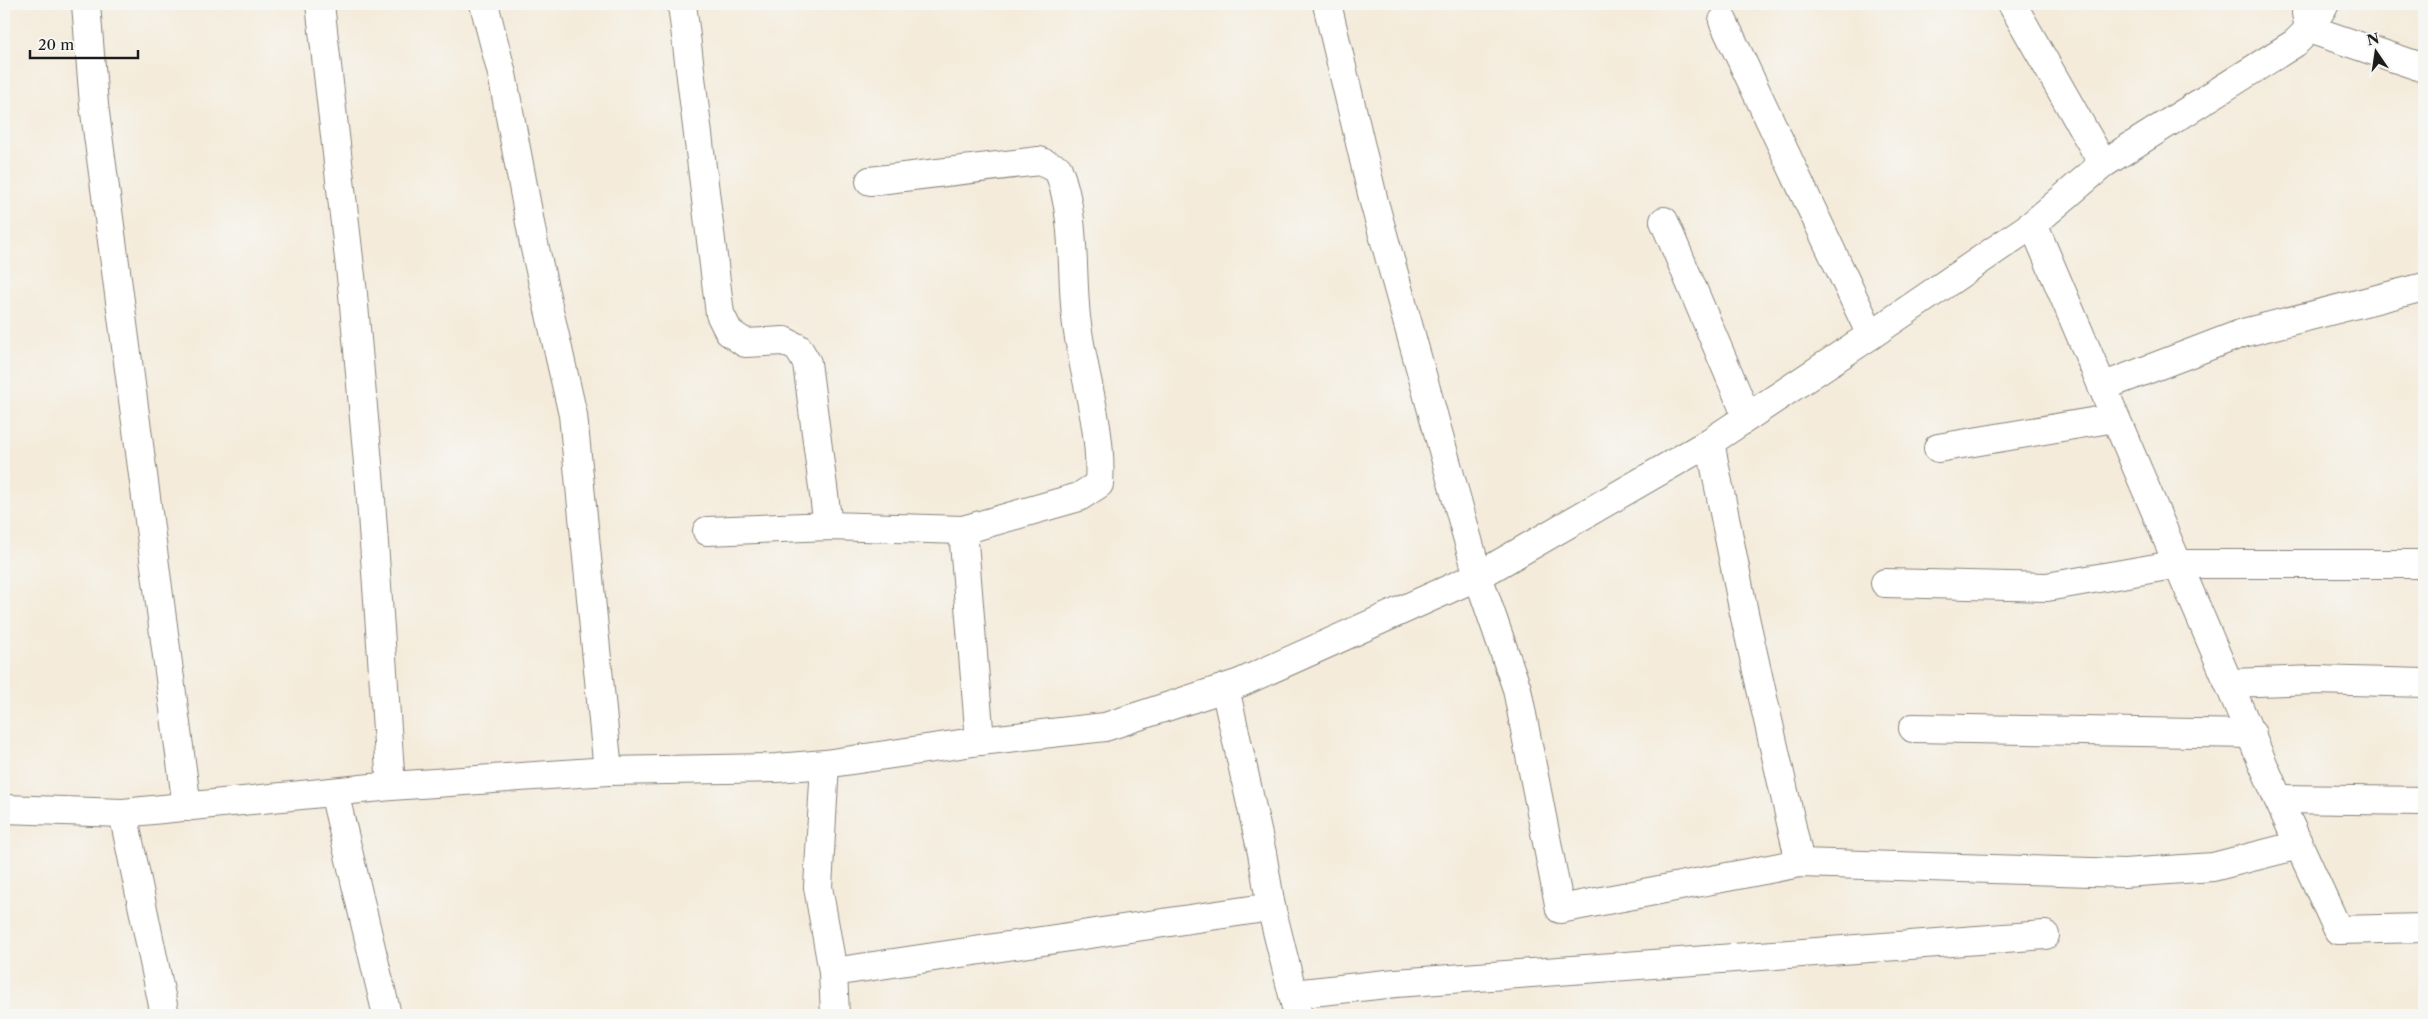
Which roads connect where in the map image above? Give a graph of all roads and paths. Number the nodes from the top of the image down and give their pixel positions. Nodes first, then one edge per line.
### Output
1 (86, 4) edge
2 (320, 4) edge
3 (484, 4) edge
4 (682, 4) edge
5 (1327, 4) edge
6 (2012, 4) edge
7 (2325, 4) edge
8 (2307, 16) edge
9 (1723, 21) dead end
10 (2424, 68) edge
11 (2103, 164) junction
12 (870, 181) dead end
13 (1664, 221) dead end
14 (2033, 224) junction
15 (2424, 287) edge
16 (1871, 336) junction
17 (2102, 387) junction
18 (1747, 416) junction
19 (2115, 418) junction
20 (1710, 442) junction
21 (1938, 448) dead end
22 (828, 526) junction
23 (964, 530) junction
24 (707, 531) dead end
25 (2179, 564) junction
26 (2424, 564) edge
27 (1478, 576) junction
28 (1885, 583) dead end
29 (2230, 683) junction
30 (2424, 683) edge
31 (1226, 688) junction
32 (1913, 728) dead end
33 (2252, 734) junction
34 (980, 740) junction
35 (825, 764) junction
36 (608, 771) junction
37 (391, 786) junction
38 (334, 792) junction
39 (2278, 798) junction
40 (2424, 801) edge
41 (187, 807) junction
42 (4, 809) edge
43 (123, 813) junction
44 (2299, 845) junction
45 (1800, 863) junction
46 (1271, 907) junction
47 (2424, 928) edge
48 (2045, 935) dead end
49 (833, 972) junction
50 (1296, 1004) edge
51 (165, 1015) edge
52 (387, 1015) edge
53 (835, 1015) edge

1 - 41 street
2 - 37 street
3 - 36 street
4 - 22 street
5 - 27 street
6 - 11 street
7 - 8 street
8 - 10 street
8 - 11 street
9 - 16 street
11 - 14 street
12 - 23 street
13 - 18 street
14 - 16 street
14 - 17 street
15 - 17 street
16 - 18 street
17 - 19 street
18 - 20 street
19 - 21 street
19 - 25 street
20 - 27 street
20 - 45 street
22 - 23 street
22 - 24 street
23 - 34 street
25 - 26 street
25 - 28 street
25 - 29 street
27 - 31 street
27 - 45 street
29 - 30 street
29 - 33 street
31 - 34 street
31 - 46 street
32 - 33 street
33 - 39 street
34 - 35 street
35 - 36 street
35 - 49 street
36 - 37 street
37 - 38 street
38 - 41 street
38 - 52 street
39 - 40 street
39 - 44 street
41 - 43 street
42 - 43 street
43 - 51 street
44 - 45 street
44 - 47 street
46 - 49 street
46 - 50 street
48 - 50 street
49 - 53 street

